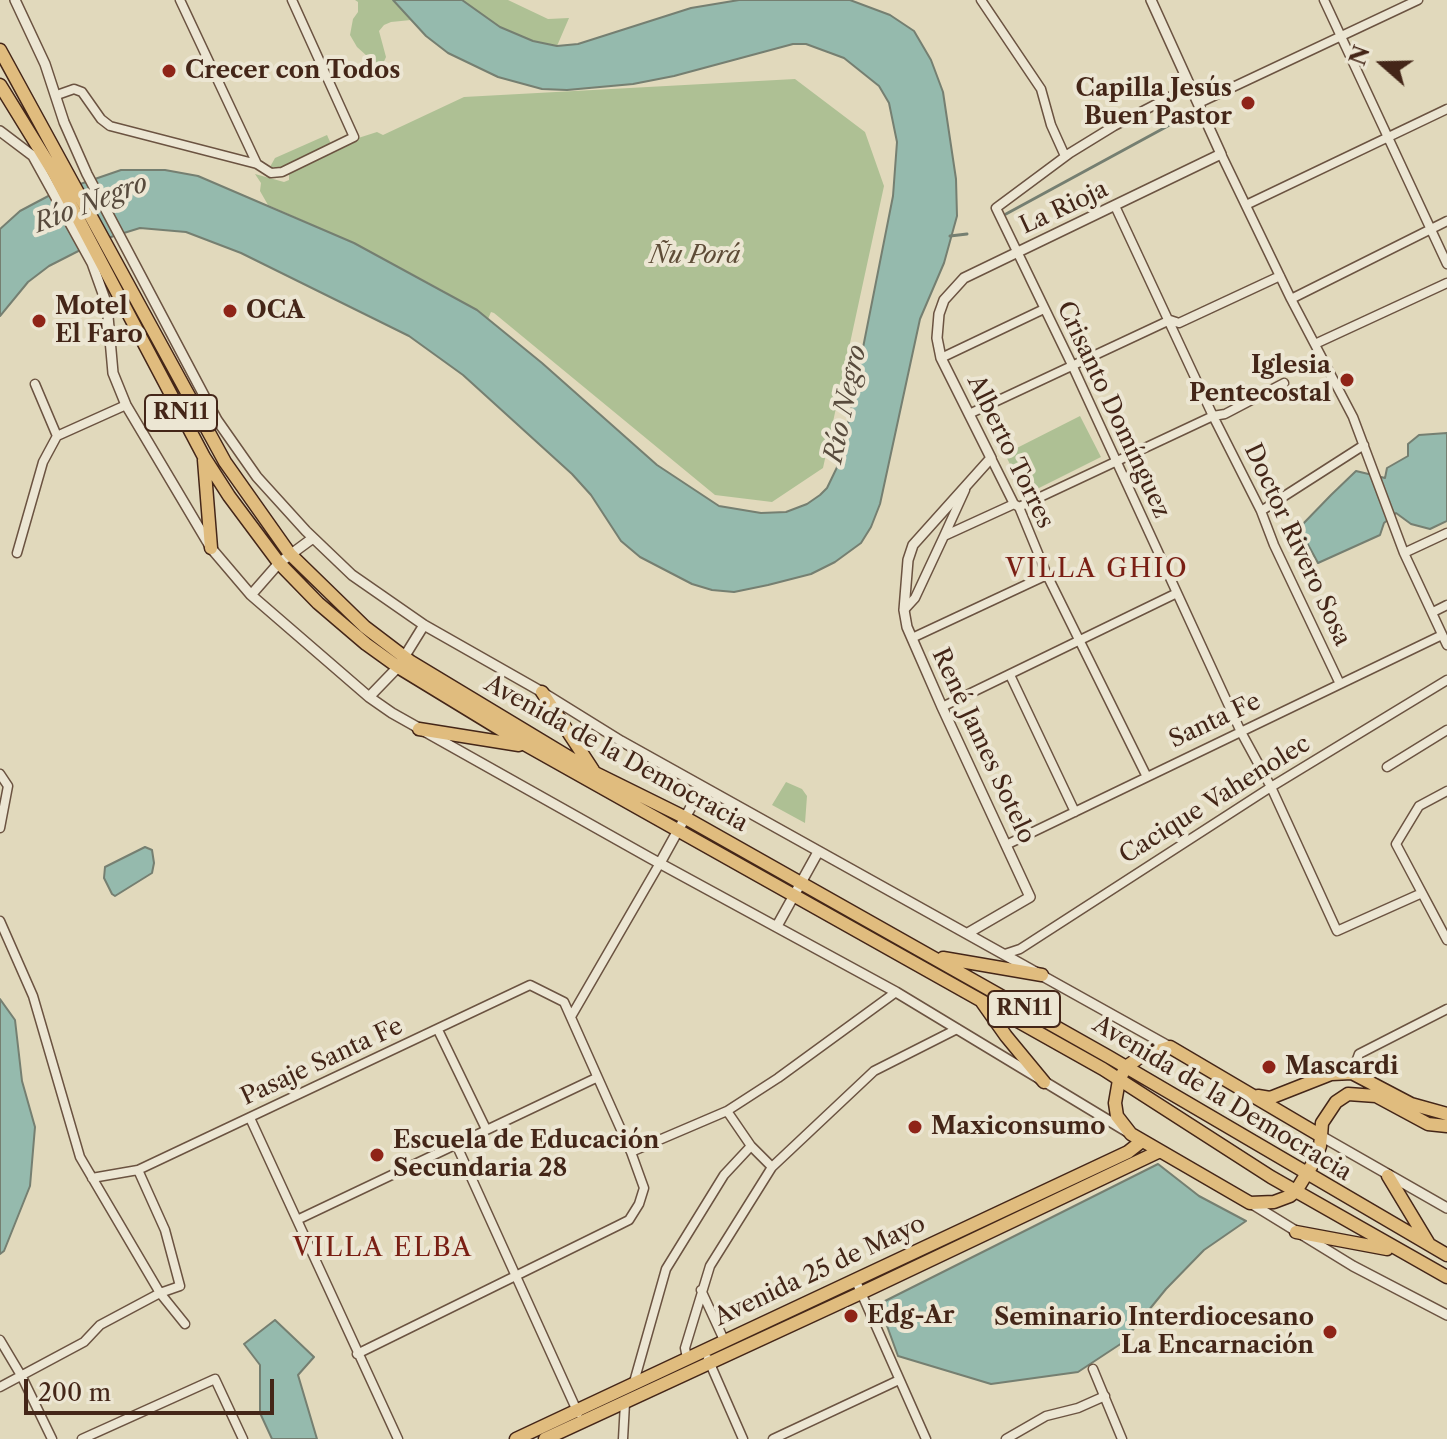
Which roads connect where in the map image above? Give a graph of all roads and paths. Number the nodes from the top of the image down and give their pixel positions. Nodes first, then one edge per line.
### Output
1 (15, 0) edge
2 (180, 0) edge
3 (292, 0) edge
4 (981, 0) edge
5 (1151, 0) edge
6 (1324, 0) edge
7 (1418, 0) edge
8 (1341, 37) junction
9 (0, 50) edge
10 (0, 85) edge
11 (1191, 86) junction
12 (57, 95) junction
13 (1199, 103) junction
14 (1447, 109) edge
15 (0, 131) edge
16 (1388, 136) junction
17 (1221, 154) junction
18 (1065, 156) junction
19 (257, 164) junction
20 (54, 169) junction
21 (1246, 205) junction
22 (1115, 206) junction
23 (1447, 221) edge
24 (1431, 229) junction
25 (105, 253) junction
26 (1017, 253) junction
27 (1447, 264) edge
28 (1280, 276) junction
29 (1447, 283) edge
30 (1291, 299) junction
31 (1044, 309) junction
32 (939, 314) joint
33 (1170, 320) junction
34 (1315, 344) junction
35 (941, 358) junction
36 (1073, 367) junction
37 (1284, 383) dead end
38 (35, 384) dead end
39 (126, 405) junction
40 (969, 414) junction
41 (1213, 416) junction
42 (57, 436) junction
43 (1364, 445) junction
44 (204, 457) junction
45 (991, 458) junction
46 (1114, 461) junction
47 (968, 484) junction
48 (1016, 506) junction
49 (1261, 511) junction
50 (1447, 533) edge
51 (944, 536) junction
52 (313, 538) junction
53 (211, 548) junction
54 (17, 553) dead end
55 (1404, 553) junction
56 (290, 554) junction
57 (279, 563) junction
58 (1047, 575) junction
59 (1177, 593) junction
60 (251, 595) junction
61 (1447, 605) edge
62 (904, 610) junction
63 (1433, 612) junction
64 (424, 625) junction
65 (1442, 635) junction
66 (912, 638) junction
67 (1081, 641) junction
68 (1447, 645) edge
69 (401, 662) junction
70 (1010, 675) junction
71 (1447, 680) edge
72 (1340, 684) junction
73 (542, 692) junction
74 (369, 697) junction
75 (942, 707) junction
76 (419, 729) junction
77 (1447, 730) edge
78 (1241, 732) junction
79 (526, 745) junction
80 (1387, 767) dead end
81 (595, 773) junction
82 (0, 774) edge
83 (1146, 775) junction
84 (702, 787) junction
85 (1271, 787) junction
86 (1447, 791) edge
87 (1075, 812) junction
88 (681, 822) junction
89 (0, 828) edge
90 (1006, 845) junction
91 (818, 852) junction
92 (660, 863) junction
93 (799, 889) junction
94 (1422, 893) junction
95 (0, 921) edge
96 (777, 926) junction
97 (968, 933) junction
98 (1447, 940) edge
99 (921, 951) junction
100 (1005, 954) junction
101 (1042, 975) junction
102 (896, 992) junction
103 (980, 999) junction
104 (1447, 1009) edge
105 (572, 1015) junction
106 (957, 1029) junction
107 (438, 1030) junction
108 (1170, 1047) junction
109 (1126, 1067) junction
110 (1352, 1073) junction
111 (596, 1078) junction
112 (1119, 1080) junction
113 (1044, 1082) junction
114 (1255, 1096) junction
115 (727, 1111) junction
116 (1447, 1114) edge
117 (250, 1118) junction
118 (1447, 1126) edge
119 (486, 1129) junction
120 (1321, 1136) junction
121 (1136, 1138) junction
122 (456, 1144) junction
123 (751, 1146) junction
124 (1160, 1151) junction
125 (631, 1152) junction
126 (772, 1167) junction
127 (138, 1170) junction
128 (1308, 1173) junction
129 (1388, 1176) junction
130 (92, 1178) junction
131 (1296, 1191) junction
132 (1250, 1203) junction
133 (1447, 1208) edge
134 (297, 1220) junction
135 (1296, 1232) junction
136 (1431, 1247) junction
137 (1405, 1253) junction
138 (1447, 1255) edge
139 (515, 1277) junction
140 (1447, 1277) edge
141 (855, 1279) junction
142 (701, 1290) junction
143 (160, 1293) junction
144 (861, 1293) junction
145 (1447, 1315) edge
146 (185, 1324) dead end
147 (0, 1340) edge
148 (724, 1340) junction
149 (357, 1354) junction
150 (706, 1356) junction
151 (687, 1358) junction
152 (1093, 1369) dead end
153 (22, 1377) junction
154 (899, 1380) junction
155 (634, 1382) junction
156 (0, 1387) edge
157 (1105, 1396) junction
158 (625, 1403) junction
159 (579, 1415) junction
160 (52, 1439) edge
161 (82, 1439) edge
162 (243, 1439) edge
163 (398, 1439) edge
164 (516, 1439) edge
165 (545, 1439) edge
166 (623, 1439) edge
167 (743, 1439) edge
168 (773, 1439) edge
169 (926, 1439) edge
170 (1006, 1439) edge
171 (1122, 1439) edge

1 - 12 street, Avenida de la Democracia / RN11
2 - 19 street
3 - 19 street
4 - 18 street
5 - 11 street
6 - 8 street
7 - 8 street
8 - 13 street
8 - 16 street
9 - 20 main road, Avenida de la Democracia / RN11
10 - 20 main road, Avenida de la Democracia / RN11
11 - 13 street
11 - 18 street
12 - 19 street
12 - 25 street, Avenida de la Democracia / RN11
13 - 17 street
14 - 16 street
15 - 20 street, Avenida de la Democracia
16 - 21 street
16 - 24 street
17 - 21 street
17 - 22 street, La Rioja
18 - 26 street, Crisanto Domínguez
20 - 25 main road, Avenida de la Democracia / RN11
20 - 25 street, Avenida de la Democracia
21 - 28 street
22 - 26 street, La Rioja
22 - 33 street, Doctor Rivero Sosa
23 - 24 street
24 - 27 street
24 - 30 street
25 - 39 street, Avenida de la Democracia
25 - 44 main road, Avenida de la Democracia / RN11
25 - 52 street, Avenida de la Democracia / RN11
25 - 56 main road, Avenida de la Democracia / RN11
26 - 31 street, Crisanto Domínguez
26 - 32 street, La Rioja
28 - 30 street
28 - 33 street
29 - 34 street
30 - 34 street
31 - 35 street
31 - 36 street, Crisanto Domínguez
32 - 35 street, Alberto Torres
33 - 36 street
33 - 41 street, Doctor Rivero Sosa
34 - 43 street
35 - 40 street, Alberto Torres
36 - 40 street
36 - 46 street, Crisanto Domínguez
37 - 41 street
38 - 42 street
39 - 42 street
39 - 53 street, Avenida de la Democracia
40 - 45 street, Alberto Torres
41 - 46 street
41 - 49 street, Doctor Rivero Sosa
42 - 54 street
43 - 49 street
43 - 55 street
44 - 53 main road
44 - 57 main road, Avenida de la Democracia / RN11
45 - 47 street
45 - 48 street, Alberto Torres
46 - 48 street
46 - 59 street, Crisanto Domínguez
47 - 51 street
47 - 62 street
48 - 51 street
48 - 58 street, Alberto Torres
49 - 72 street, Doctor Rivero Sosa
50 - 55 street
51 - 62 street
52 - 56 street
52 - 64 street, Avenida de la Democracia / RN11
53 - 60 street, Avenida de la Democracia
55 - 63 street
56 - 57 street
56 - 69 main road, Avenida de la Democracia / RN11
57 - 60 street
57 - 69 main road, Avenida de la Democracia / RN11
58 - 66 street
58 - 67 street, Alberto Torres
59 - 67 street
59 - 78 street, Crisanto Domínguez
60 - 74 street, Avenida de la Democracia
61 - 63 street
62 - 66 street, René James Sotelo
63 - 65 street
64 - 69 street
64 - 73 street, Avenida de la Democracia / RN11
65 - 68 street
65 - 72 street, Santa Fe
66 - 75 street, René James Sotelo
67 - 70 street
67 - 83 street, Alberto Torres
69 - 74 street
69 - 79 main road, Avenida de la Democracia / RN11
69 - 81 main road, Avenida de la Democracia / RN11
70 - 75 street
70 - 87 street
71 - 85 street, Cacique Vahenolec
72 - 78 street, Santa Fe
73 - 81 main road
73 - 84 street, Avenida de la Democracia / RN11
74 - 76 street, Avenida de la Democracia
75 - 90 street, René James Sotelo
76 - 79 main road
76 - 92 street, Avenida de la Democracia
77 - 80 street
78 - 83 street, Santa Fe
78 - 85 street, Crisanto Domínguez
79 - 88 main road, Avenida de la Democracia / RN11
81 - 88 main road, Avenida de la Democracia / RN11
82 - 89 street
83 - 87 street, Santa Fe
84 - 88 street
84 - 91 street, Avenida de la Democracia / RN11
85 - 94 street, Crisanto Domínguez
85 - 100 street, Cacique Vahenolec
86 - 94 street
87 - 90 street, Santa Fe
88 - 92 street
88 - 93 main road, Avenida de la Democracia / RN11
90 - 97 street, René James Sotelo
91 - 93 street
91 - 97 street, Avenida de la Democracia / RN11
92 - 96 street, Avenida de la Democracia
92 - 105 street
93 - 96 street
93 - 99 main road, Avenida de la Democracia / RN11
93 - 103 main road, Avenida de la Democracia / RN11
94 - 98 street
95 - 130 street
96 - 102 street, Avenida de la Democracia
97 - 100 street, Avenida de la Democracia / RN11
99 - 101 main road, RN11
99 - 109 main road, Avenida de la Democracia / RN11
100 - 101 street, Avenida de la Democracia / RN11
101 - 108 street, Avenida de la Democracia / RN11
102 - 106 street, Avenida de la Democracia
102 - 115 street
103 - 112 main road, Avenida de la Democracia / RN11
103 - 113 main road
104 - 110 street
105 - 107 street, Pasaje Santa Fe
105 - 111 street
106 - 113 street, Avenida de la Democracia
106 - 126 street
107 - 117 street, Pasaje Santa Fe
107 - 119 street
108 - 109 main road
108 - 114 main road, RN11
109 - 112 main road
109 - 128 main road, Avenida de la Democracia / RN11
110 - 114 main road
110 - 116 main road
111 - 119 street
111 - 125 street
112 - 121 main road
112 - 131 main road, Avenida de la Democracia / RN11
113 - 121 street, Avenida de la Democracia
114 - 120 main road, RN11
115 - 123 street
115 - 125 street
117 - 127 street, Pasaje Santa Fe
117 - 134 street
118 - 120 main road
119 - 122 street
120 - 128 main road
120 - 129 street, Avenida de la Democracia / RN11
121 - 124 main road
121 - 141 main road, Avenida 25 de Mayo
122 - 134 street
122 - 139 street
123 - 126 street
123 - 155 street
124 - 132 main road
124 - 144 main road, Avenida 25 de Mayo
125 - 139 street
126 - 142 street
127 - 130 street, Pasaje Santa Fe
127 - 143 street
128 - 131 main road
128 - 136 main road, Avenida de la Democracia / RN11
129 - 133 street, Avenida de la Democracia / RN11
129 - 136 main road
130 - 143 street
131 - 132 main road
131 - 137 main road, Avenida de la Democracia / RN11
132 - 135 street
134 - 149 street
135 - 137 main road
135 - 145 street
136 - 138 main road, Avenida de la Democracia / RN11
137 - 140 main road, Avenida de la Democracia / RN11
139 - 149 street
139 - 159 street
141 - 144 street
141 - 148 main road, Avenida 25 de Mayo
142 - 148 street
142 - 151 street
143 - 146 street
143 - 153 street
144 - 150 main road, Avenida 25 de Mayo
144 - 154 street
147 - 153 street
148 - 150 main road, Avenida 25 de Mayo
149 - 163 street
150 - 151 main road, Avenida 25 de Mayo
150 - 158 main road, Avenida 25 de Mayo
150 - 167 street
151 - 155 main road, Avenida 25 de Mayo
152 - 157 street
153 - 156 street
153 - 160 street
154 - 168 street
154 - 169 street
155 - 159 main road, Avenida 25 de Mayo
157 - 170 street
157 - 171 street
158 - 159 main road, Avenida 25 de Mayo
158 - 166 street
159 - 164 main road, Avenida 25 de Mayo
159 - 165 main road, Avenida 25 de Mayo
161 - 162 street

